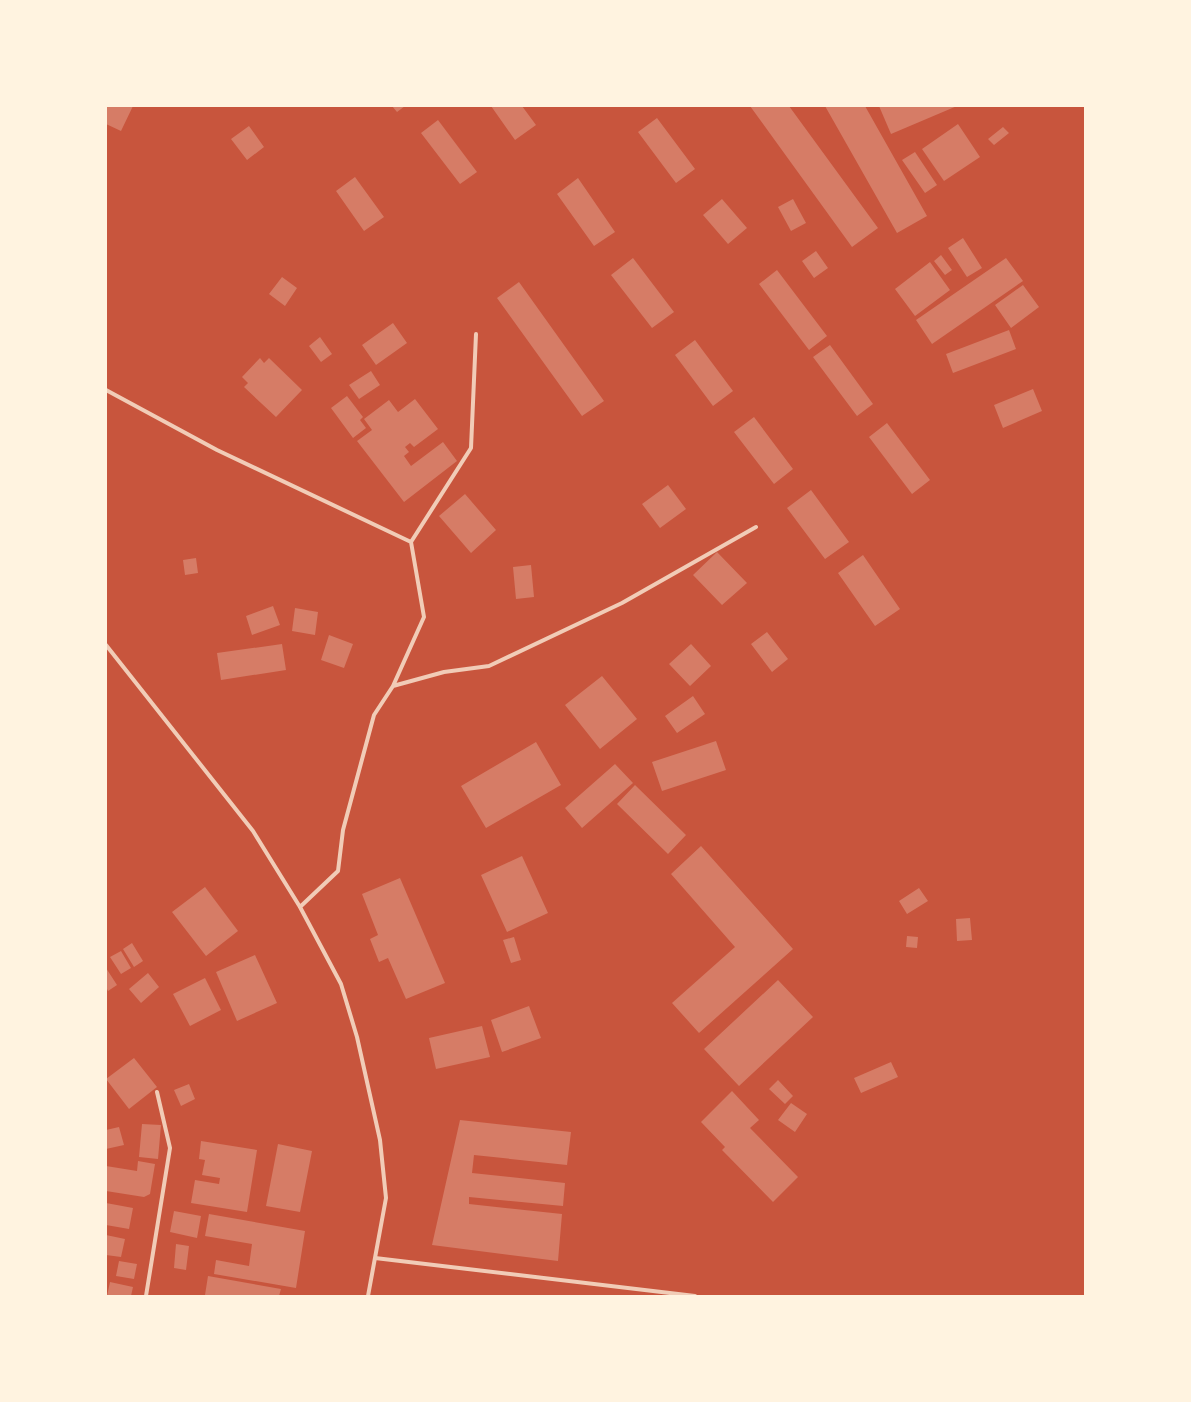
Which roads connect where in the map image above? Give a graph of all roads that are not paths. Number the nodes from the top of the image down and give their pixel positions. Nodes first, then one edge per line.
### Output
1 (476, 334) dead end
2 (106, 390) edge
3 (756, 527) dead end
4 (411, 542) junction
5 (106, 645) edge
6 (394, 686) junction
7 (300, 907) junction
8 (157, 1092) dead end
9 (375, 1258) junction
10 (146, 1296) edge
11 (368, 1296) edge
12 (696, 1296) edge

1 - 4 street
2 - 4 street
3 - 6 street
4 - 6 street
5 - 7 street
6 - 7 street
7 - 9 street
8 - 10 street
9 - 11 street
9 - 12 street

